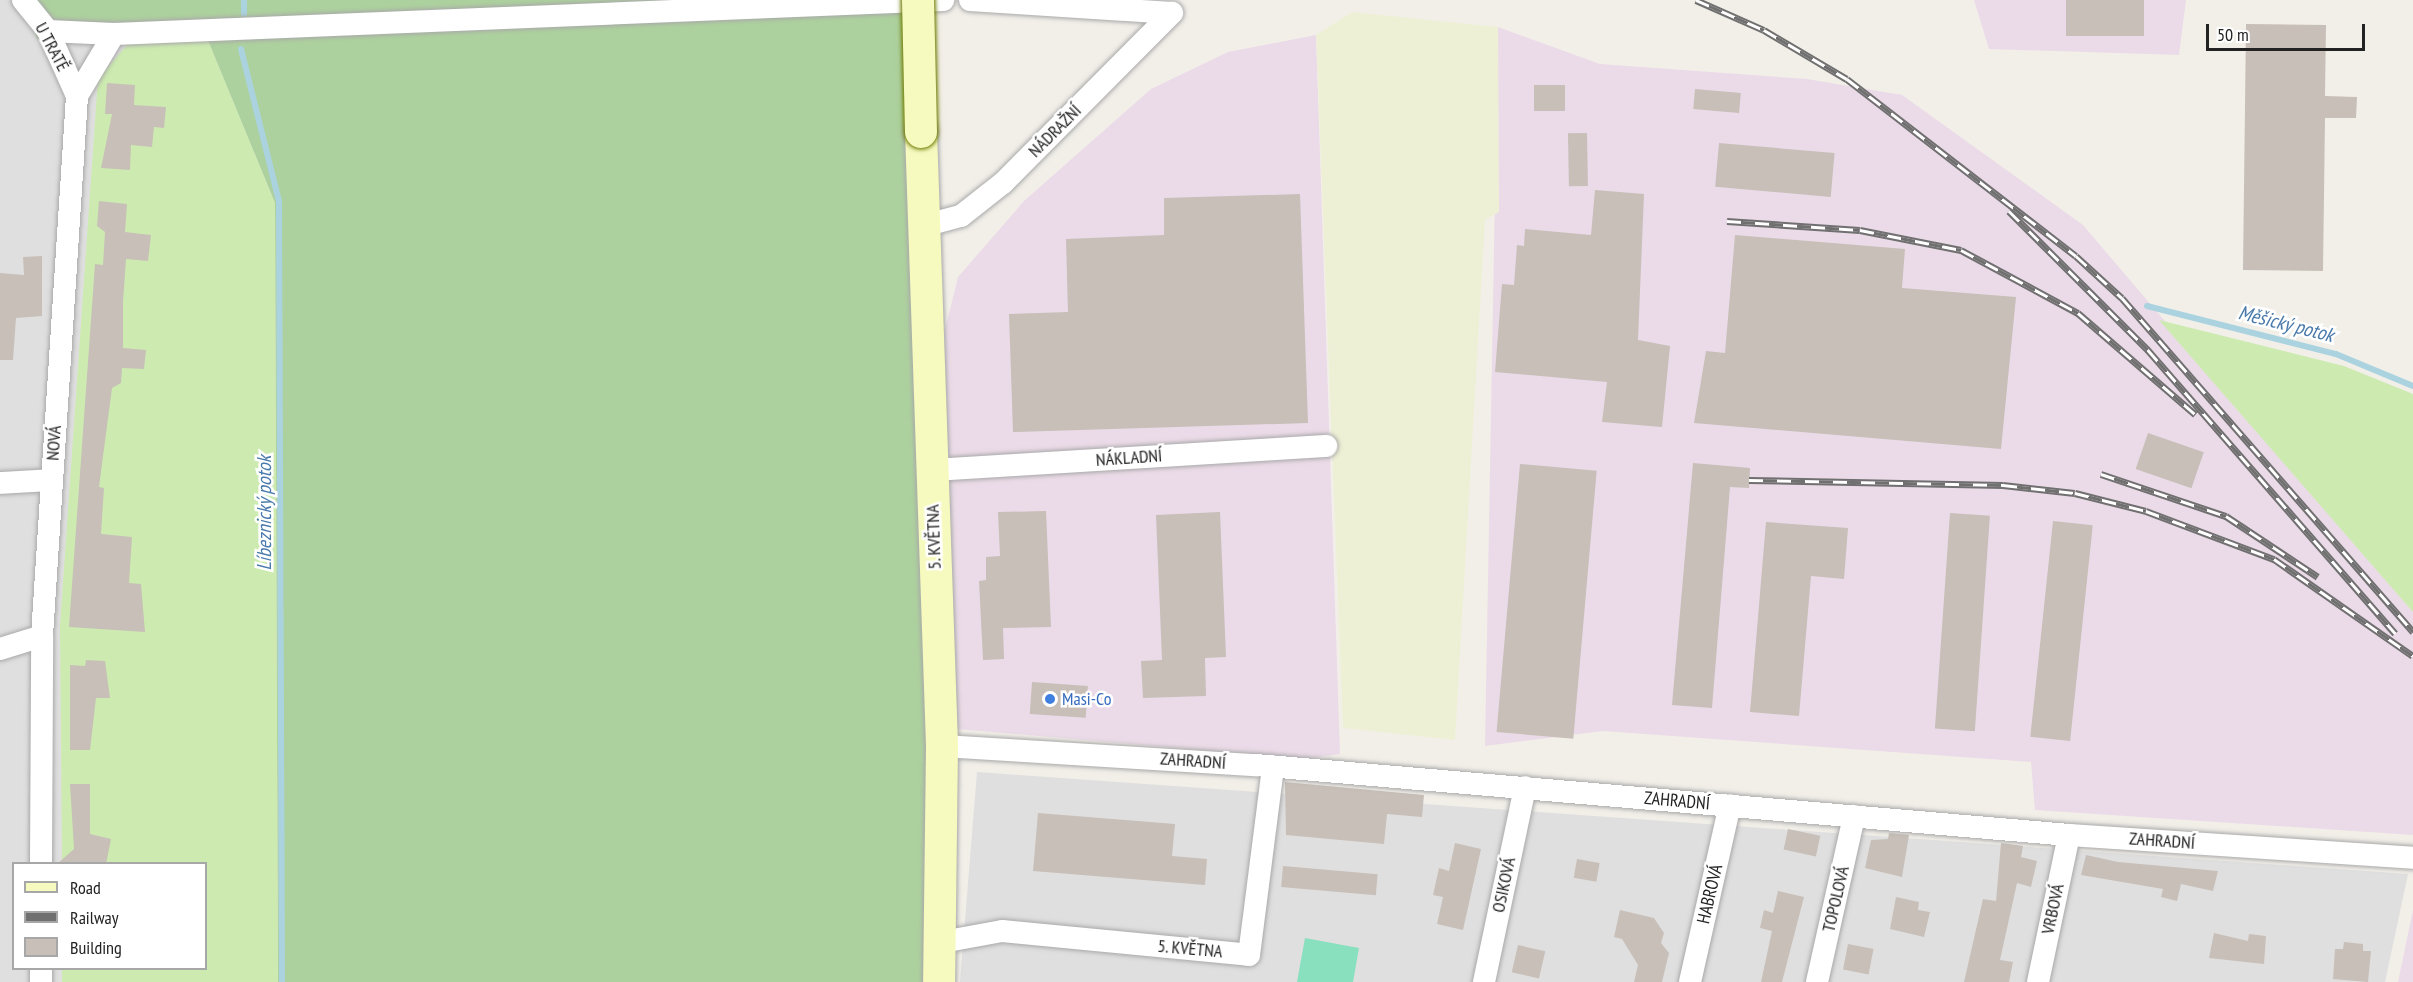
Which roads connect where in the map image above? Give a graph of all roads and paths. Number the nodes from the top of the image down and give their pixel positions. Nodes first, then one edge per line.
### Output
1 (23, 0) edge
2 (918, 0) edge
3 (943, 0) edge
4 (970, 0) edge
5 (48, 31) junction
6 (114, 34) junction
7 (77, 96) junction
8 (923, 226) junction
9 (1326, 446) dead end
10 (932, 470) junction
11 (52, 480) junction
12 (0, 483) edge
13 (42, 636) junction
14 (0, 649) edge
15 (942, 746) junction
16 (1273, 767) junction
17 (1525, 788) junction
18 (1730, 806) junction
19 (1854, 816) junction
20 (2068, 835) junction
21 (2413, 858) edge
22 (41, 862) edge
23 (942, 942) junction
24 (939, 982) edge
25 (1484, 982) edge
26 (1690, 982) edge
27 (1817, 982) edge
28 (2038, 982) edge

1 - 5 street, U TRATĚ
2 - 8 main road, 5. KVĚTNA, bridge
3 - 6 street
4 - 8 street, NÁDRAŽNÍ
5 - 6 street
5 - 7 street, U TRATĚ
6 - 7 street, NOVÁ
7 - 11 street, NOVÁ
8 - 10 main road, 5. KVĚTNA
9 - 10 street, NÁKLADNÍ
10 - 15 main road, 5. KVĚTNA
11 - 12 street
11 - 13 street, NOVÁ
13 - 14 street
13 - 22 street, NOVÁ
15 - 16 street, ZAHRADNÍ
15 - 23 main road, 5. KVĚTNA
16 - 17 street, ZAHRADNÍ
16 - 23 street, 5. KVĚTNA
17 - 18 street, ZAHRADNÍ
17 - 25 street, OSIKOVÁ
18 - 19 street, ZAHRADNÍ
18 - 26 street, HABROVÁ
19 - 20 street, ZAHRADNÍ
19 - 27 street, TOPOLOVÁ
20 - 21 street, ZAHRADNÍ
20 - 28 street, VRBOVÁ
23 - 24 main road, 5. KVĚTNA

